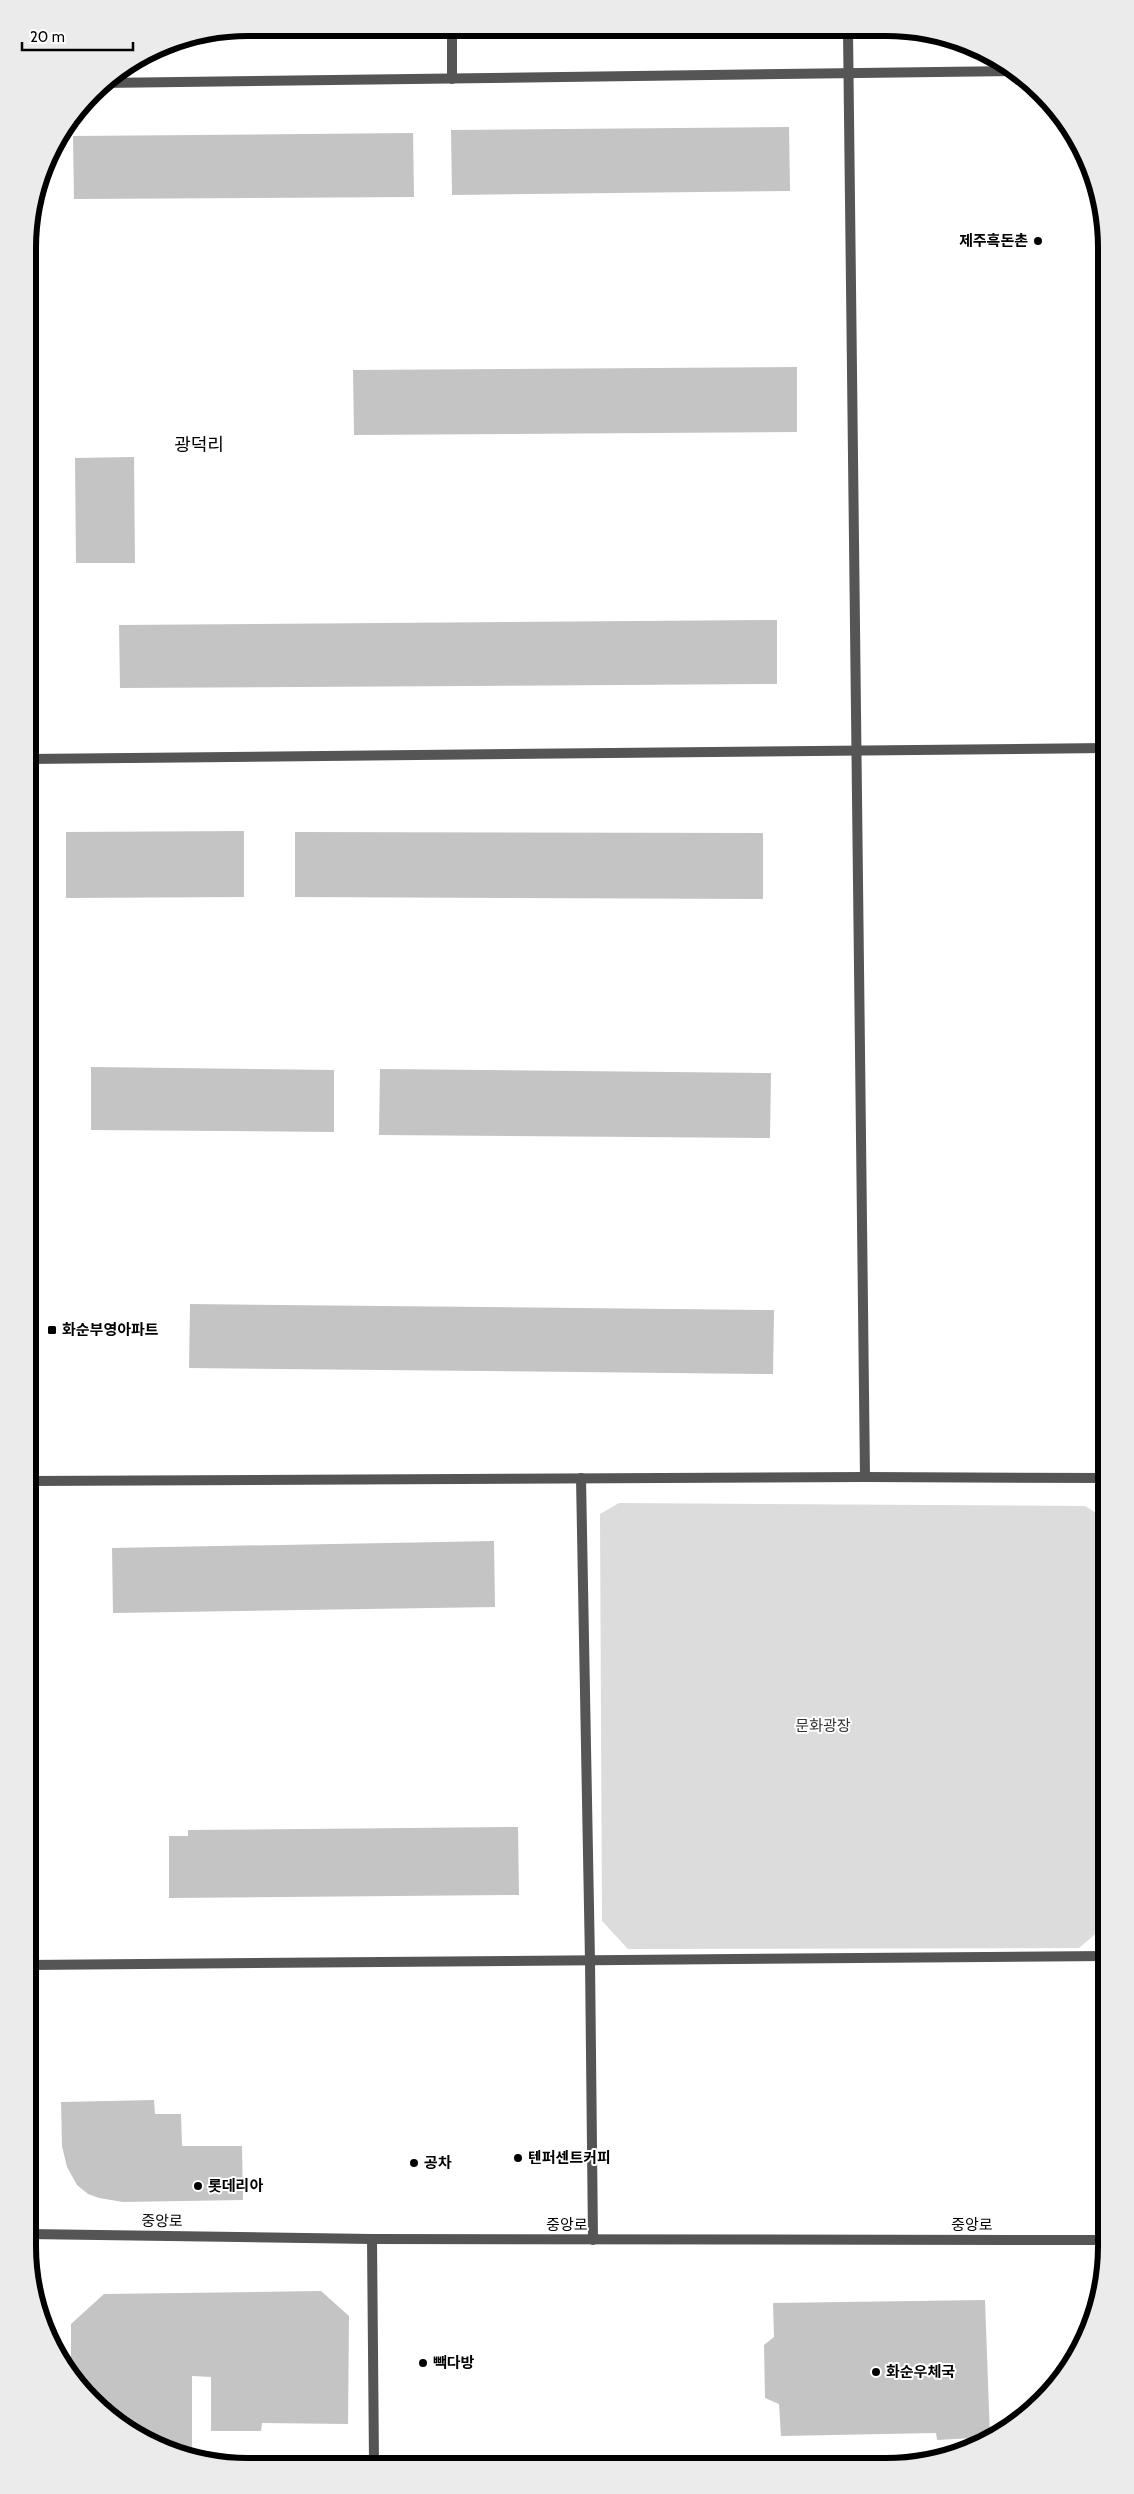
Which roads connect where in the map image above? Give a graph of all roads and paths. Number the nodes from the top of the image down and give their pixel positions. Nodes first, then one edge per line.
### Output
1 (452, 36) edge
2 (848, 36) edge
3 (1003, 72) edge
4 (848, 74) junction
5 (452, 79) junction
6 (116, 83) edge
7 (1098, 748) edge
8 (856, 750) junction
9 (36, 760) edge
10 (866, 1477) junction
11 (581, 1478) junction
12 (1098, 1478) edge
13 (36, 1481) edge
14 (1098, 1956) edge
15 (590, 1961) junction
16 (36, 1965) edge
17 (36, 2234) edge
18 (372, 2239) junction
19 (593, 2240) junction
20 (1098, 2240) edge
21 (374, 2458) edge

1 - 5 street
2 - 4 street
3 - 4 street
4 - 5 street
4 - 8 street
5 - 6 street
7 - 8 street
8 - 9 street
8 - 10 street
10 - 11 street
10 - 12 street
11 - 13 street
11 - 15 street
14 - 15 street
15 - 16 street
15 - 19 street
17 - 18 street, 중앙로
18 - 19 street, 중앙로
18 - 21 street
19 - 20 street, 중앙로

